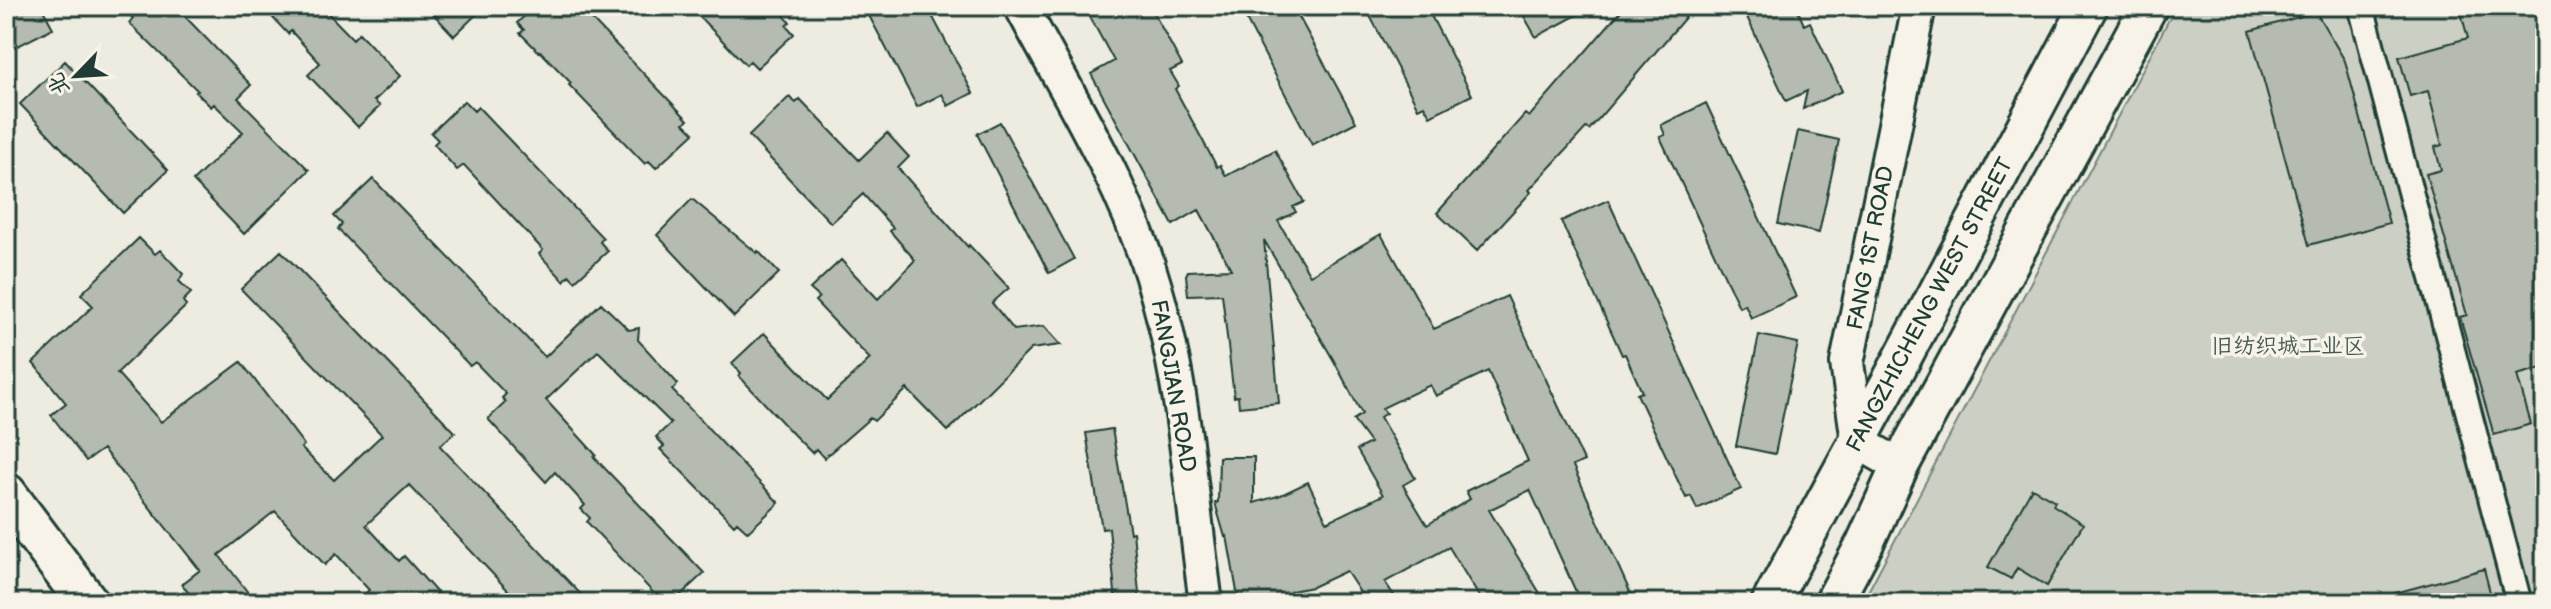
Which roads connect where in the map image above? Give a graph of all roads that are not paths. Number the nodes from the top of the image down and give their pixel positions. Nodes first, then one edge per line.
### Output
1 (1021, 6) edge
2 (1919, 6) edge
3 (2089, 6) edge
4 (2149, 6) edge
5 (2361, 6) edge
6 (1858, 442) junction
7 (1900, 466) junction
8 (6, 494) edge
9 (88, 603) edge
10 (1206, 603) edge
11 (1770, 603) edge
12 (1833, 603) edge
13 (2519, 603) edge

1 - 10 street, FANGJIAN ROAD
2 - 6 street, FANG 1ST ROAD
3 - 6 main road, FANGZHICHENG WEST STREET
4 - 7 main road
5 - 13 street
6 - 7 street
6 - 11 main road, FANGZHICHENG WEST STREET
7 - 12 main road
8 - 9 main road

